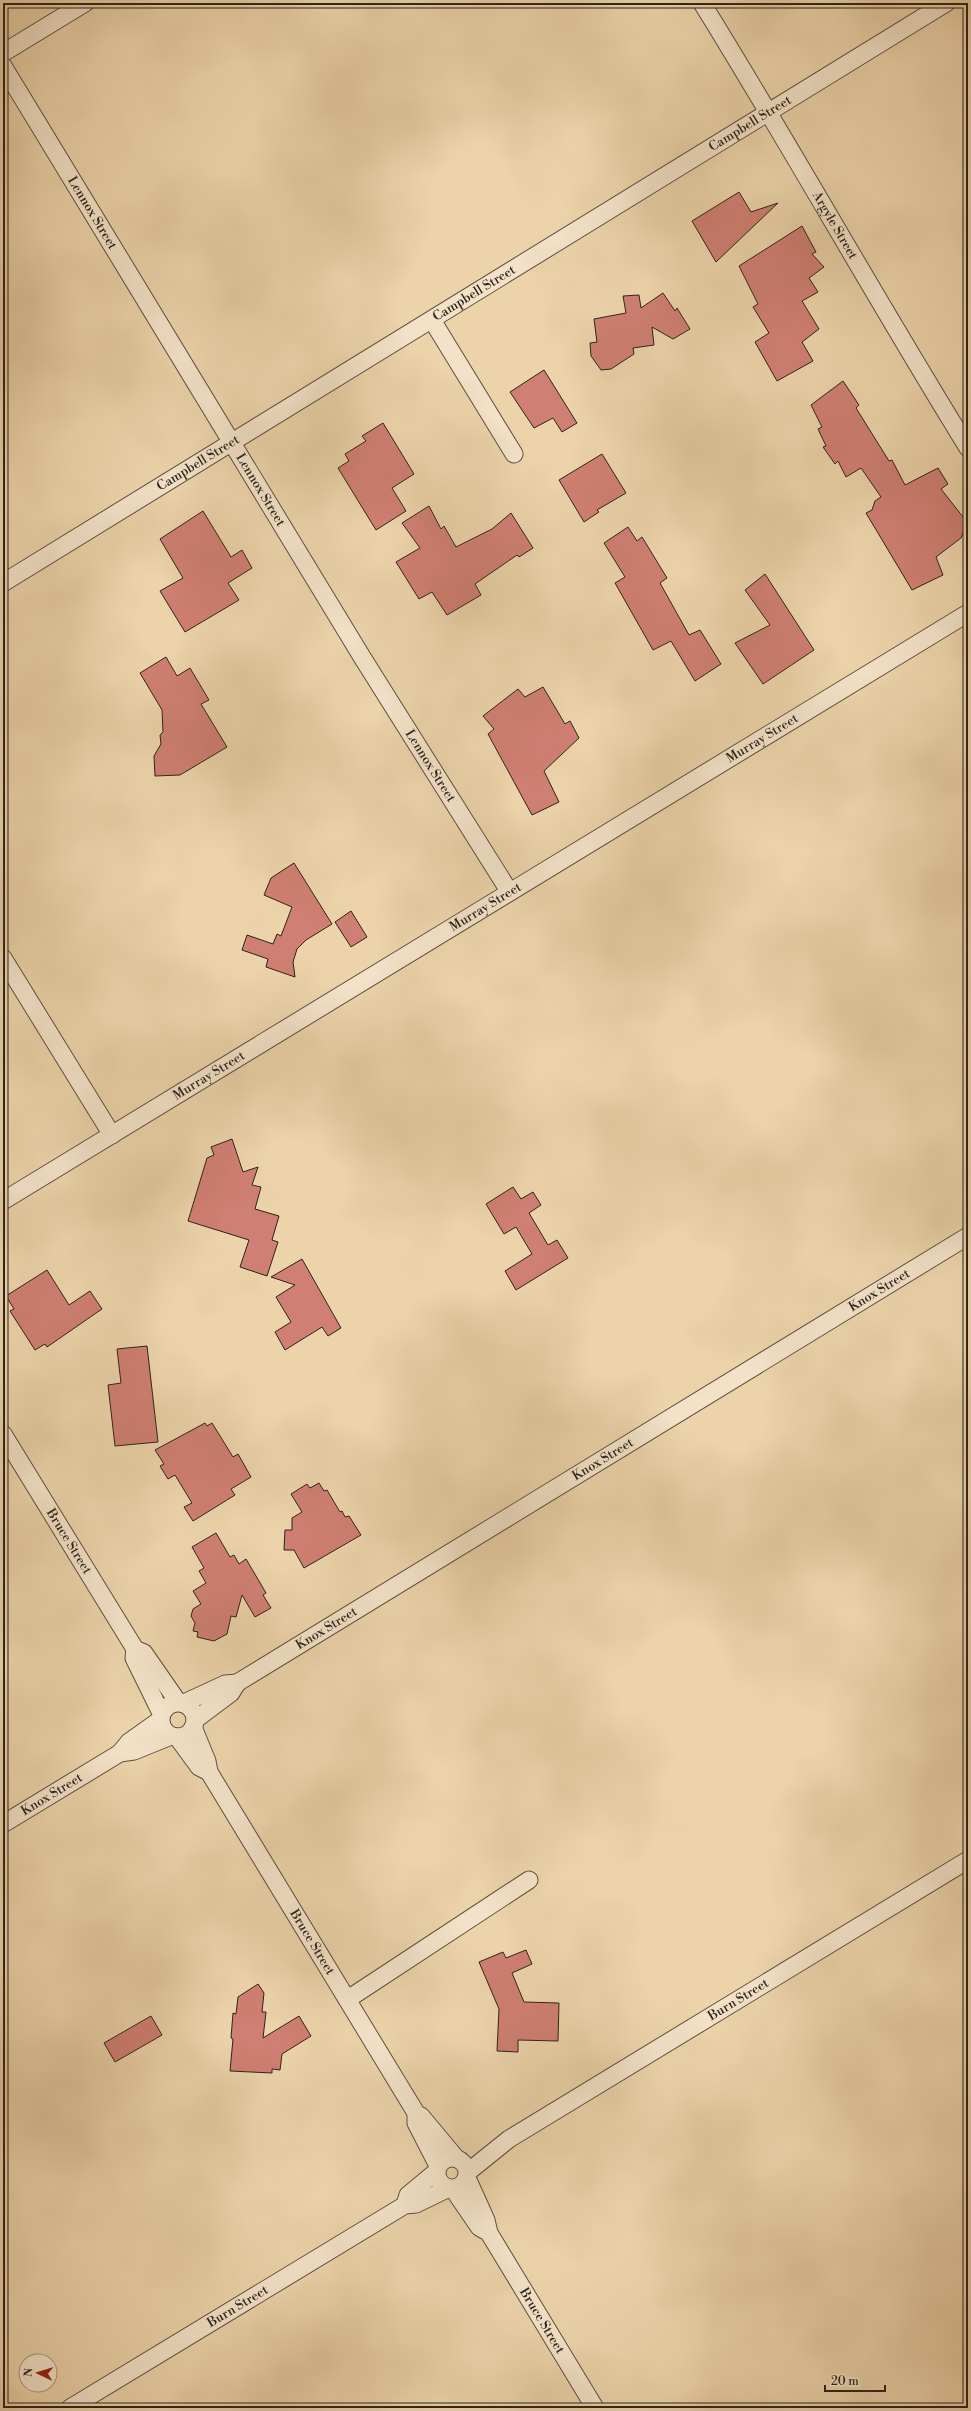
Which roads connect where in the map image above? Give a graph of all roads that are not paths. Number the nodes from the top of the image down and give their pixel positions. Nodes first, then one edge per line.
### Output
1 (85, 3) edge
2 (702, 3) edge
3 (946, 3) edge
4 (3, 53) edge
5 (3, 66) edge
6 (768, 110) junction
7 (432, 320) junction
8 (230, 442) junction
9 (968, 448) edge
10 (514, 454) dead end
11 (3, 583) edge
12 (968, 613) edge
13 (509, 891) junction
14 (3, 958) edge
15 (112, 1135) junction
16 (3, 1202) edge
17 (968, 1236) edge
18 (3, 1434) edge
19 (135, 1649) junction
20 (237, 1683) junction
21 (181, 1703) junction
22 (161, 1717) junction
23 (194, 1724) junction
24 (174, 1736) junction
25 (120, 1753) junction
26 (209, 1772) junction
27 (3, 1824) edge
28 (968, 1860) edge
29 (529, 1880) dead end
30 (348, 1999) junction
31 (416, 2113) junction
32 (463, 2167) junction
33 (437, 2168) junction
34 (451, 2189) junction
35 (405, 2205) junction
36 (489, 2233) junction
37 (70, 2408) edge
38 (595, 2408) edge

1 - 4 street
2 - 6 street, Argyle Street
3 - 6 street, Campbell Street
5 - 8 street, Lennox Street
6 - 7 street, Campbell Street
6 - 9 street, Argyle Street
7 - 8 street, Campbell Street
7 - 10 street
8 - 11 street, Campbell Street
8 - 13 street, Lennox Street
12 - 13 street, Murray Street
13 - 15 street, Murray Street
14 - 15 street
15 - 16 street, Murray Street
17 - 20 street, Knox Street
18 - 19 street, Bruce Street
19 - 21 street, Bruce Street
19 - 22 street, Bruce Street
20 - 21 street, Knox Street
20 - 23 street, Knox Street
21 - 22 street
21 - 23 street
22 - 24 street
22 - 25 street, Knox Street
23 - 24 street
23 - 26 street, Bruce Street
24 - 25 street, Knox Street
24 - 26 street, Bruce Street
25 - 27 street, Knox Street
26 - 30 street, Bruce Street
28 - 32 street, Burn Street
29 - 30 street
30 - 31 street, Bruce Street
31 - 32 street, Bruce Street
31 - 33 street, Bruce Street
32 - 33 street
32 - 34 street
32 - 36 street, Bruce Street
33 - 34 street
33 - 35 street, Burn Street
34 - 35 street, Burn Street
34 - 36 street, Bruce Street
35 - 37 street, Burn Street
36 - 38 street, Bruce Street

